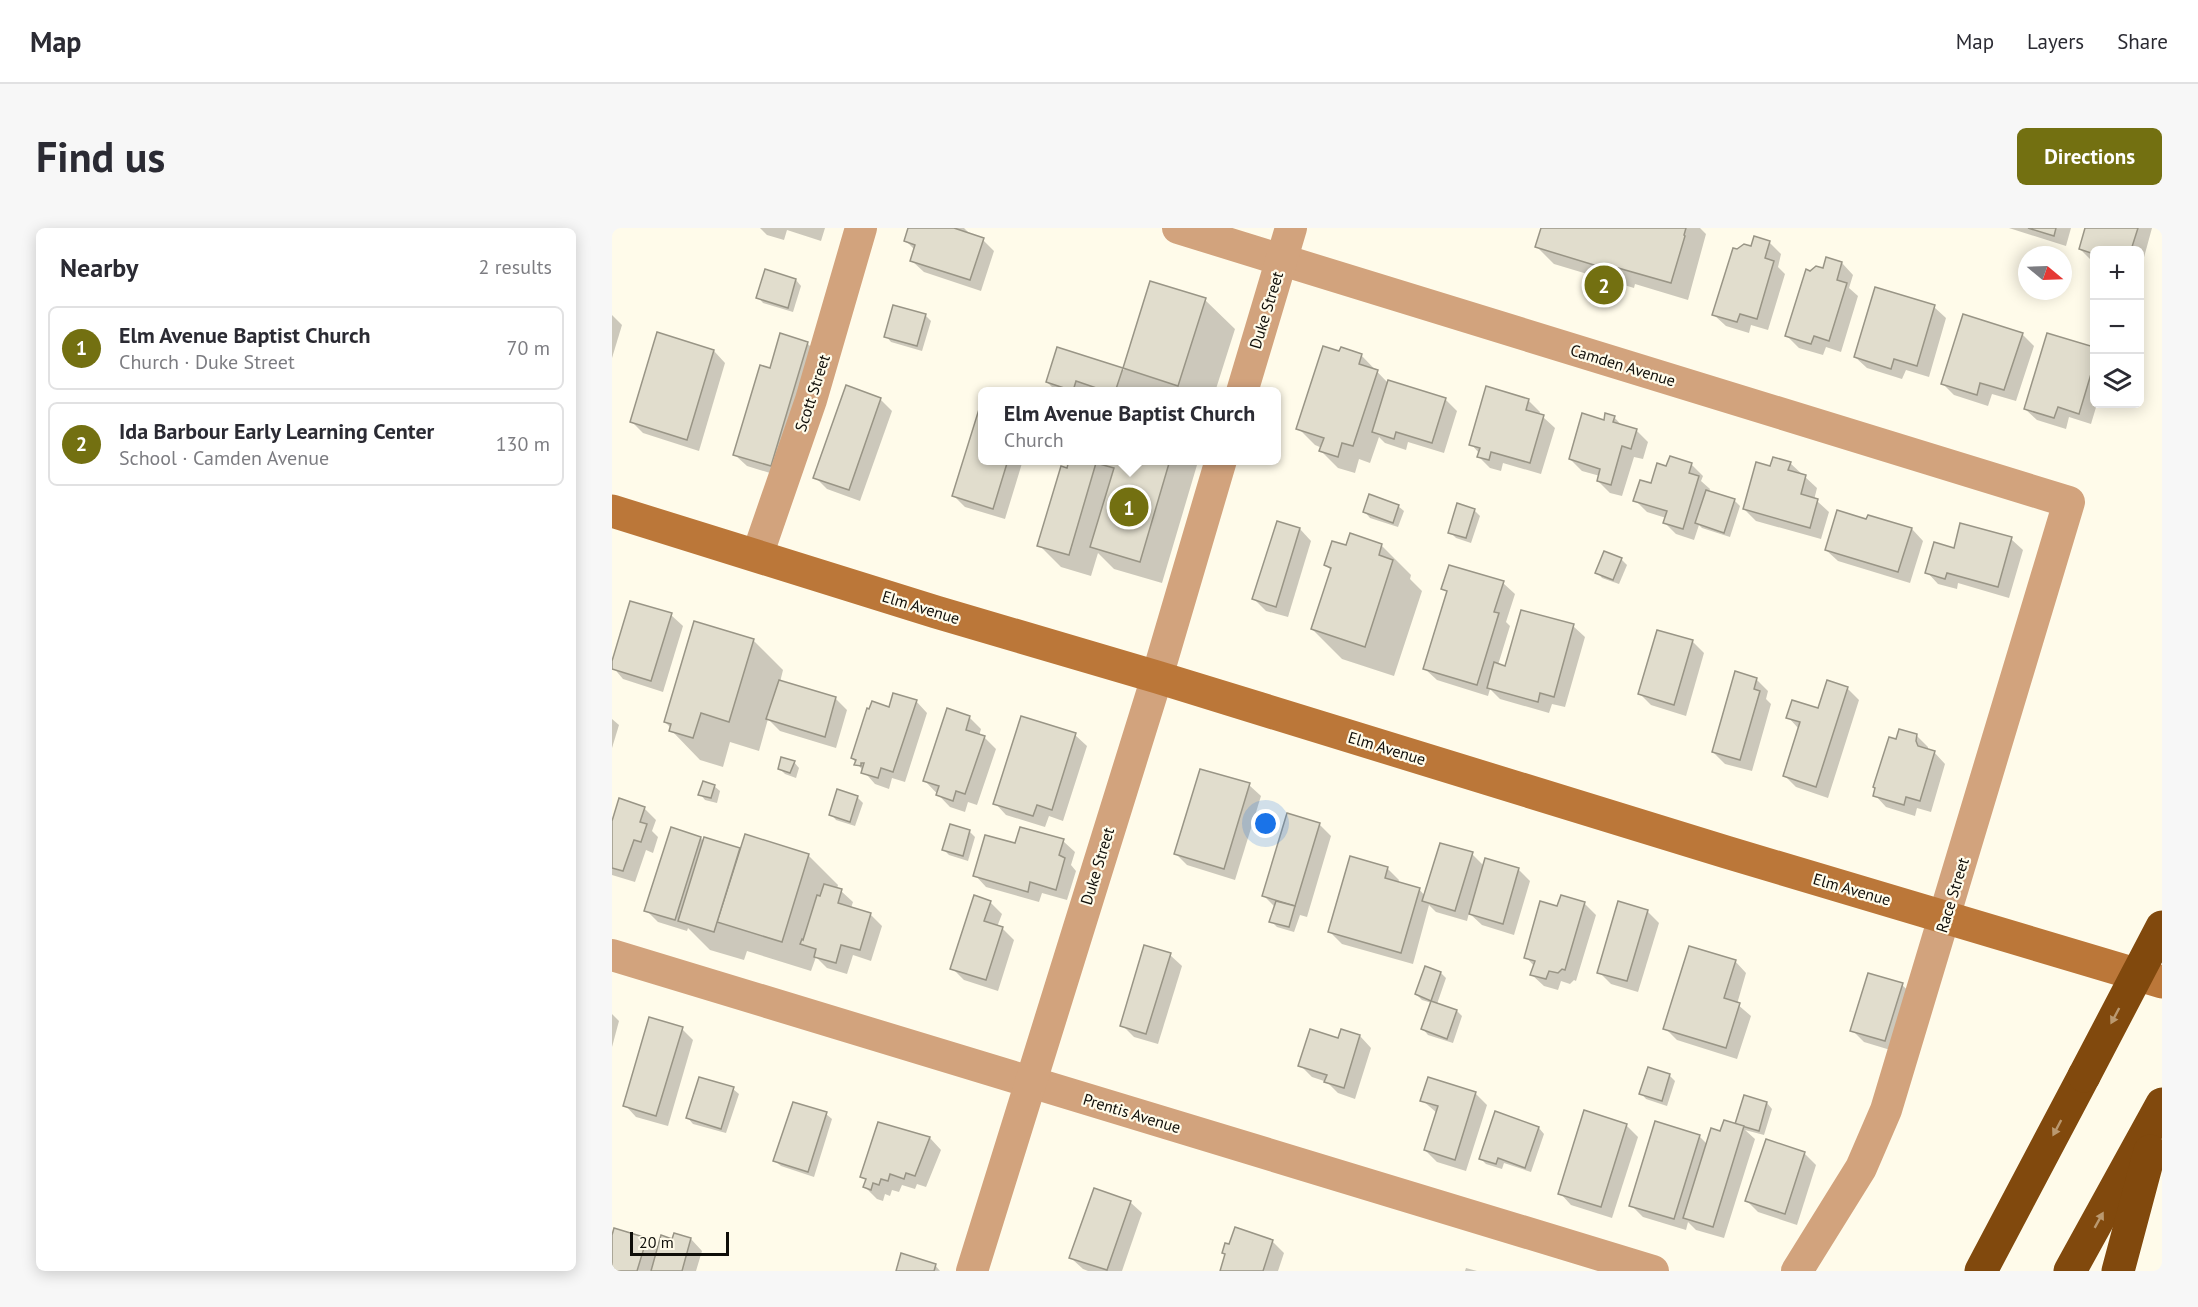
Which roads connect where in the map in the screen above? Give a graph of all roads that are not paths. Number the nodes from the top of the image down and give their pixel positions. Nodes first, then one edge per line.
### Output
1 (861, 228) edge
2 (1178, 228) edge
3 (1291, 228) edge
4 (1281, 260) junction
5 (1243, 387) edge
6 (1220, 465) edge
7 (2069, 502) joint
8 (612, 511) edge
9 (757, 556) junction
10 (1157, 676) junction
11 (1945, 917) junction
12 (2162, 927) edge
13 (612, 955) edge
14 (2162, 982) edge
15 (1029, 1082) junction
16 (2162, 1106) edge
17 (972, 1271) edge
18 (1653, 1271) edge
19 (1797, 1271) edge
20 (1981, 1271) edge
21 (2070, 1271) edge
22 (2118, 1271) edge

1 - 9 street, Scott Street
2 - 4 street, Camden Avenue
3 - 4 street, Duke Street
4 - 5 street, Duke Street
4 - 7 street, Camden Avenue
6 - 10 street, Duke Street
7 - 11 street, Race Street
8 - 9 main road, Elm Avenue
9 - 10 main road, Elm Avenue
10 - 11 main road, Elm Avenue
10 - 15 street, Duke Street
11 - 14 main road, Elm Avenue
11 - 19 street, Race Street
12 -> 20 highway, bridge
13 - 15 street, Prentis Avenue
15 - 17 street, Duke Street
15 - 18 street, Prentis Avenue
21 -> 16 highway
16 - 22 highway

